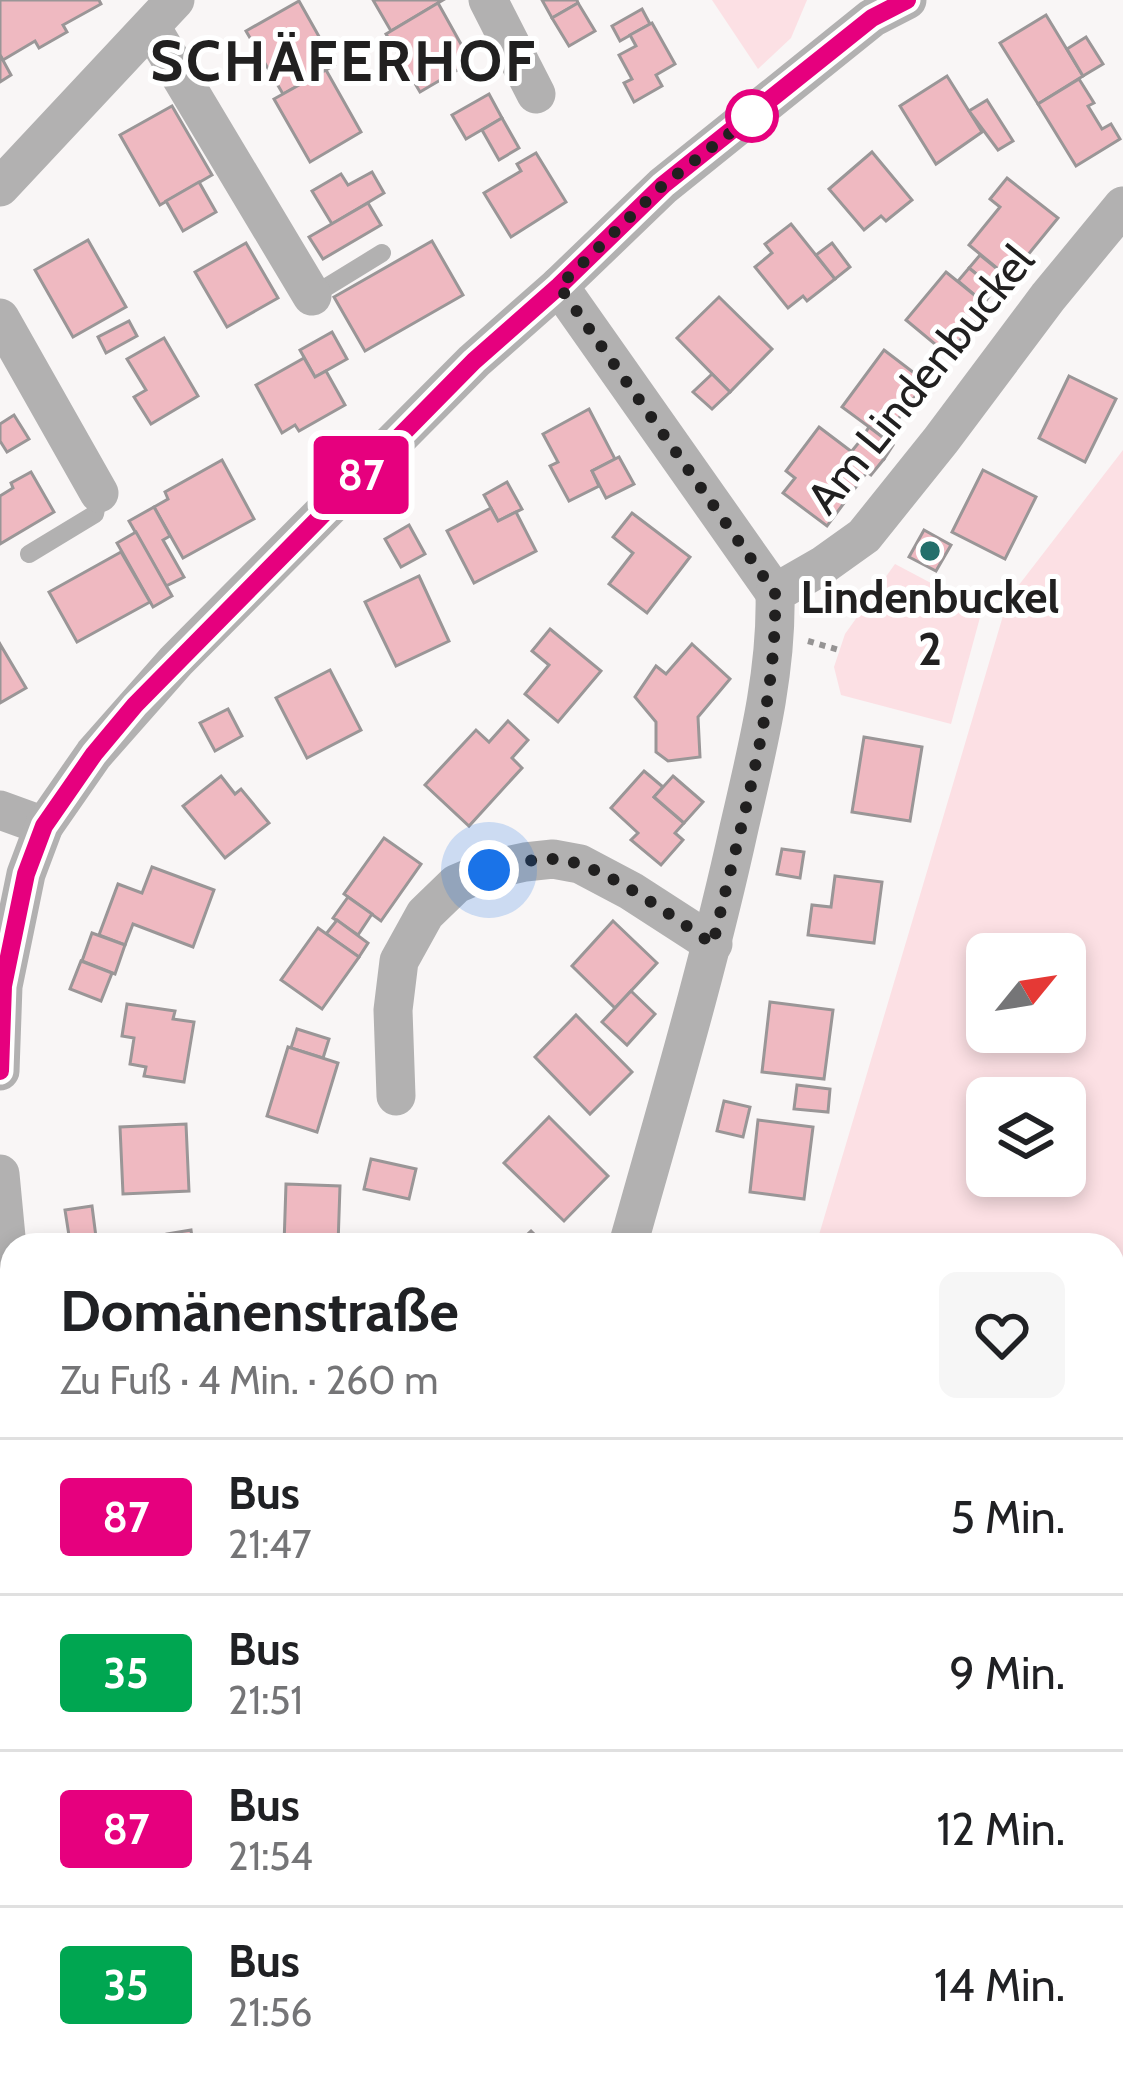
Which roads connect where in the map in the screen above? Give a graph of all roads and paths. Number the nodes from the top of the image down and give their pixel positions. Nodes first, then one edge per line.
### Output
1 (488, 0) edge
2 (879, 6) edge
3 (163, 13) edge
4 (536, 94) dead end
5 (0, 187) edge
6 (1123, 206) edge
7 (382, 253) dead end
8 (559, 286) junction
9 (312, 296) joint
10 (0, 318) edge
11 (98, 493) joint
12 (29, 554) dead end
13 (775, 593) junction
14 (0, 810) edge
15 (44, 826) junction
16 (713, 944) junction
17 (1, 986) edge
18 (0, 1071) edge
19 (396, 1096) dead end
20 (0, 1174) edge
21 (6, 1233) edge
22 (631, 1233) edge

1 - 4 street
2 - 8 street
3 - 5 street
3 - 9 street
6 - 13 street, Am Lindenbuckel
7 - 9 lane
8 - 13 street
8 - 15 street
10 - 11 street
11 - 12 lane
13 - 16 street
14 - 15 street
15 - 17 street
16 - 19 street
16 - 22 street
17 - 18 street
20 - 21 street

